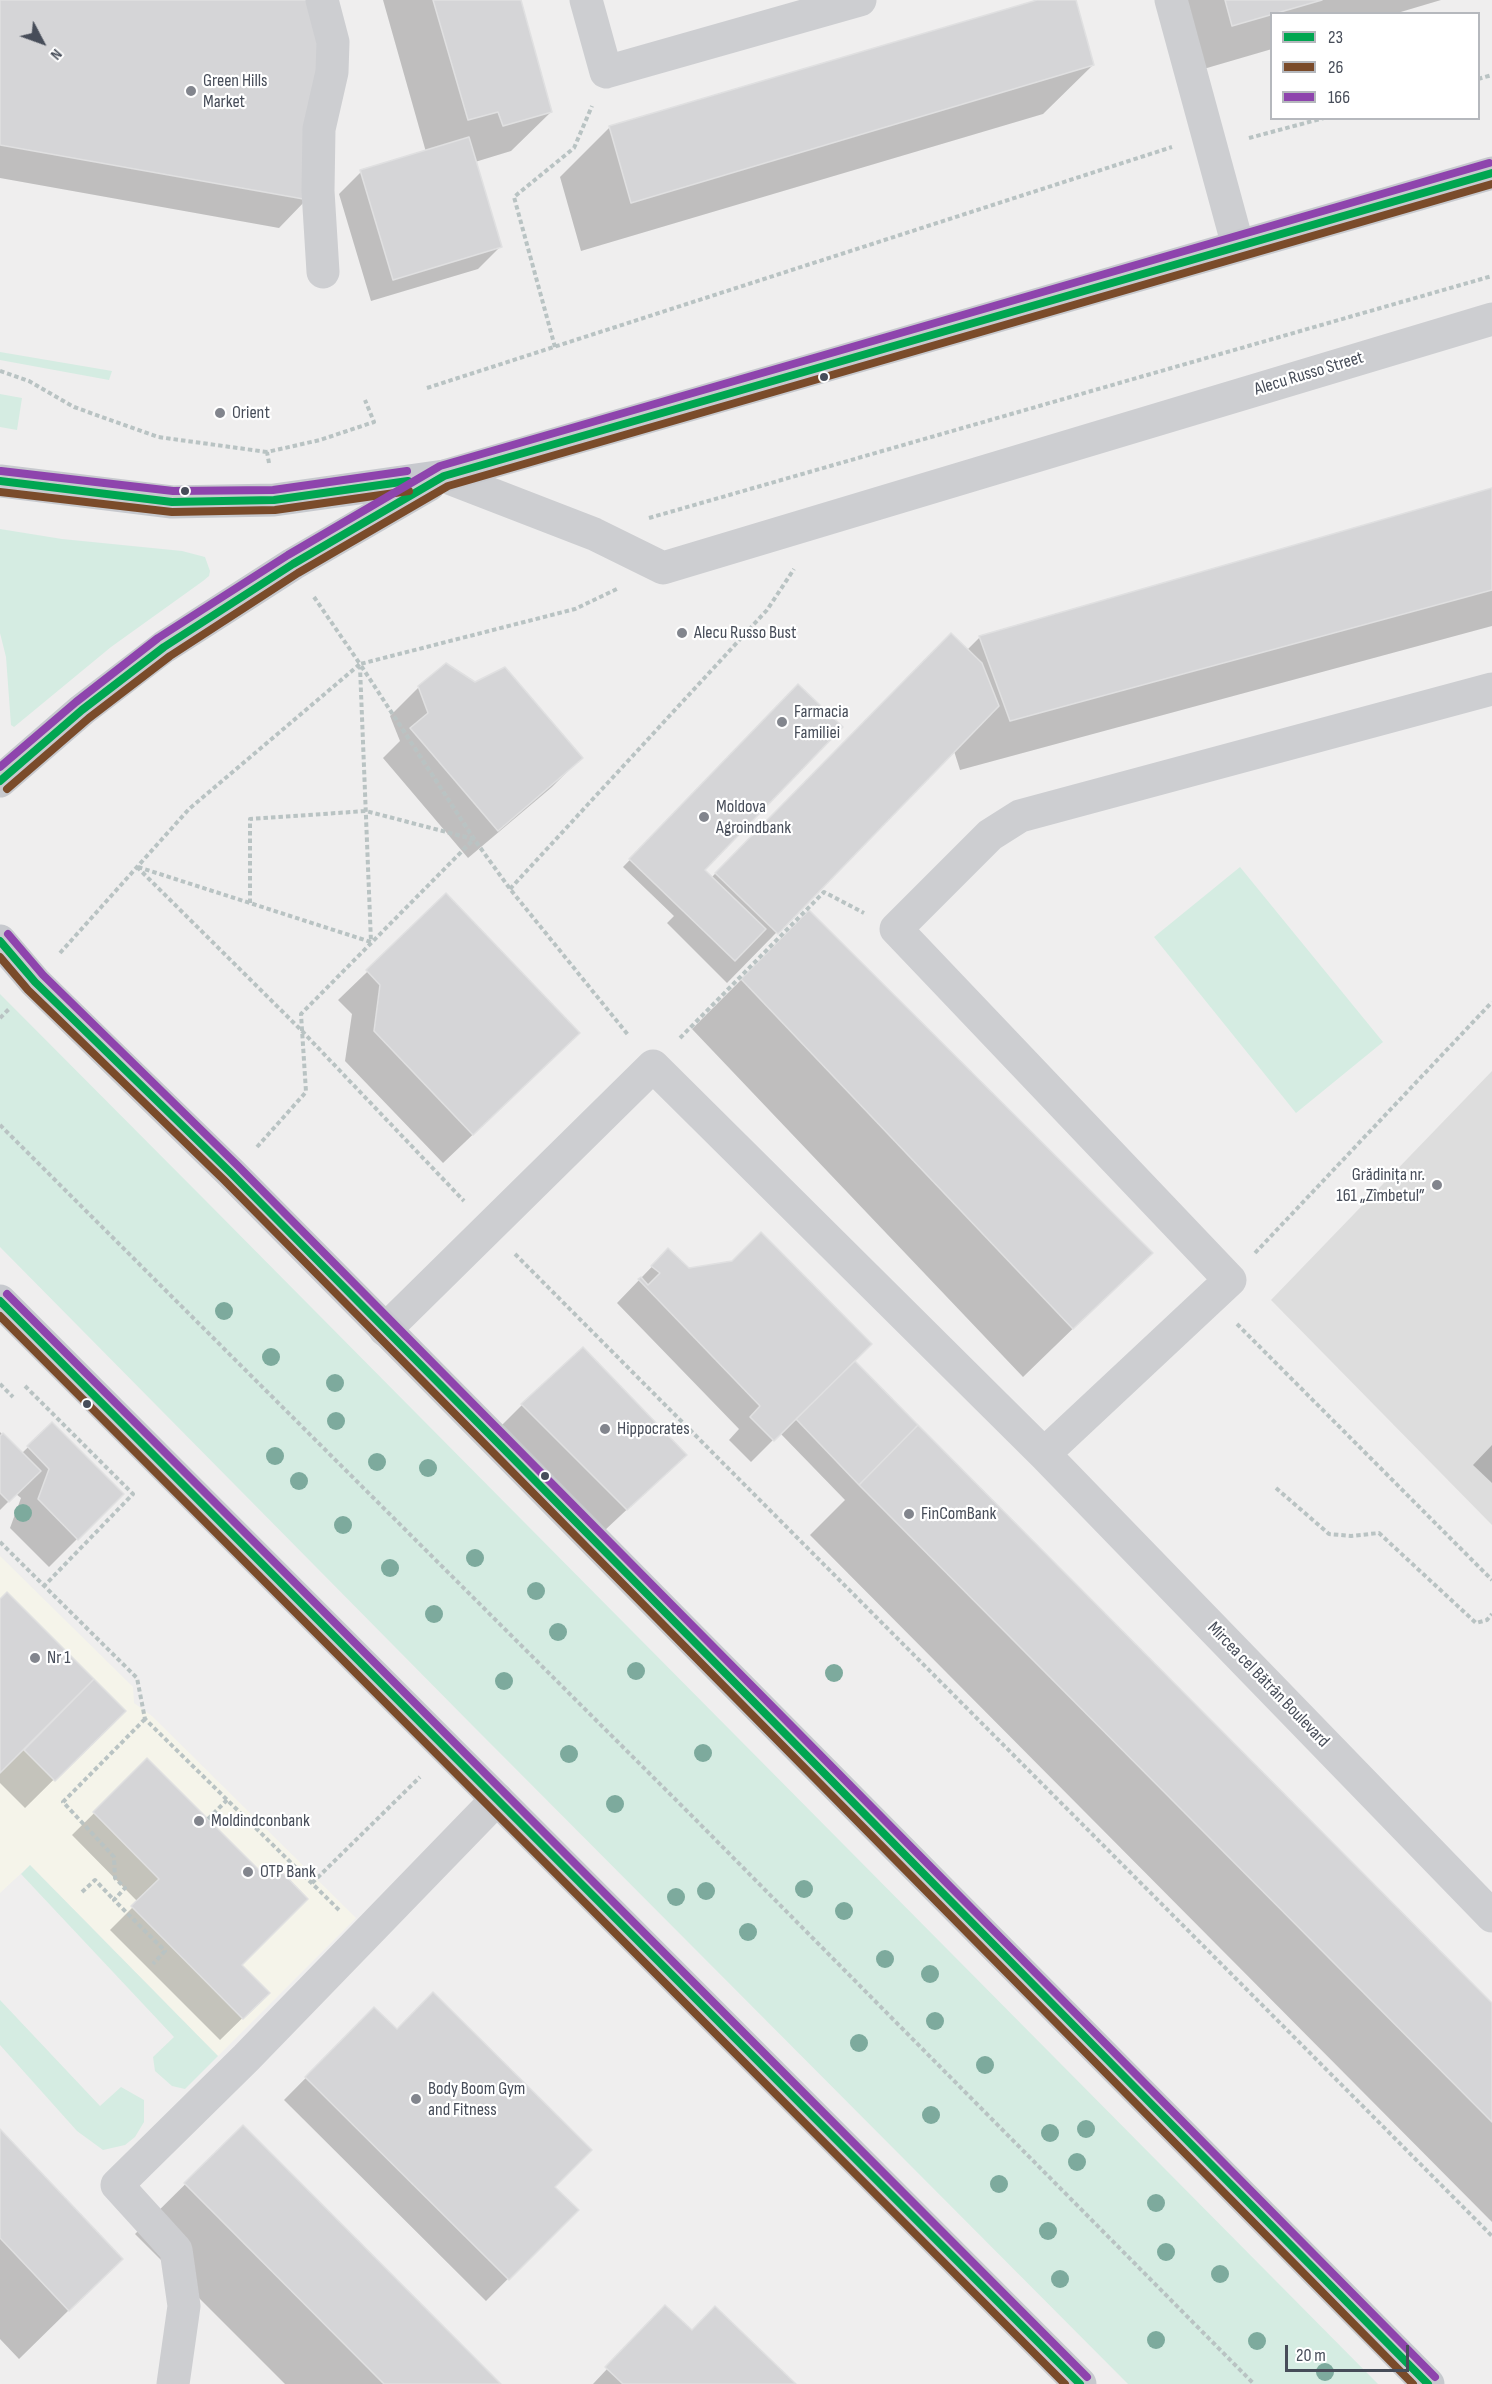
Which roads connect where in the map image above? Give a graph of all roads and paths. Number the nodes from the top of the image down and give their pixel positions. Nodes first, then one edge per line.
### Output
1 (322, 0) edge
2 (586, 0) edge
3 (860, 0) edge
4 (1172, 0) edge
5 (606, 72) junction
6 (1316, 120) edge
7 (1209, 136) junction
8 (1492, 173) edge
9 (1239, 246) junction
10 (323, 272) dead end
11 (1492, 276) edge
12 (1492, 319) edge
13 (555, 346) junction
14 (0, 370) edge
15 (427, 388) dead end
16 (365, 400) dead end
17 (267, 452) junction
18 (270, 469) dead end
19 (444, 476) junction
20 (0, 481) edge
21 (814, 523) junction
22 (594, 534) junction
23 (663, 568) junction
24 (310, 592) dead end
25 (360, 664) junction
26 (1492, 689) edge
27 (0, 782) edge
28 (366, 811) junction
29 (474, 839) junction
30 (137, 867) junction
31 (510, 889) junction
32 (250, 903) junction
33 (896, 929) junction
34 (0, 942) edge
35 (371, 942) junction
36 (57, 957) dead end
37 (1492, 1002) edge
38 (12, 1006) dead end
39 (0, 1018) edge
40 (302, 1031) junction
41 (653, 1066) junction
42 (0, 1125) edge
43 (252, 1153) dead end
44 (489, 1228) junction
45 (1220, 1289) junction
46 (0, 1301) edge
47 (385, 1330) junction
48 (0, 1384) edge
49 (25, 1386) dead end
50 (13, 1397) dead end
51 (1044, 1454) junction
52 (1276, 1488) dead end
53 (0, 1542) edge
54 (1492, 1580) edge
55 (44, 1586) junction
56 (1492, 1614) edge
57 (145, 1719) junction
58 (425, 1773) dead end
59 (497, 1799) junction
60 (227, 1800) junction
61 (208, 1819) dead end
62 (312, 1883) junction
63 (82, 1892) dead end
64 (114, 1900) junction
65 (1492, 1916) edge
66 (365, 1936) junction
67 (153, 1964) dead end
68 (1492, 2236) edge
69 (173, 2384) edge
70 (1080, 2384) edge
71 (1254, 2384) edge
72 (1428, 2384) edge

1 - 10 lane
2 - 5 lane
3 - 5 lane
4 - 7 lane
5 - 13 path
6 - 7 path
7 - 9 lane
7 - 13 path
8 - 9 main road
9 - 19 main road
11 - 22 path
12 - 21 lane, Alecu Russo Street
13 - 15 path
14 - 17 path
16 - 17 path
17 - 18 path
19 - 20 main road
19 - 22 lane
19 - 27 main road
21 - 23 lane, Alecu Russo Street
21 - 31 path
22 - 23 lane
23 - 25 path
24 - 25 path
25 - 28 path
25 - 29 path
25 - 30 path
26 - 33 lane
28 - 29 path
28 - 32 path
28 - 35 path
29 - 31 path
29 - 35 path
30 - 32 path
30 - 36 path
30 - 40 path
31 - 41 path
32 - 35 path
33 - 41 path
33 - 45 lane
34 - 47 main road
35 - 40 path
37 - 45 path
38 - 39 path
40 - 43 path
40 - 44 path
41 - 44 lane
41 - 51 lane, Mircea cel Bătrân Boulevard
42 - 71 path
44 - 47 lane
44 - 68 path
45 - 51 lane
45 - 54 path
46 - 59 main road
47 - 72 main road
48 - 50 path
49 - 55 path
51 - 65 lane, Mircea cel Bătrân Boulevard
52 - 56 path
53 - 55 path
55 - 57 path
57 - 60 path
57 - 64 path
58 - 62 path
59 - 66 lane
59 - 70 main road
60 - 61 path
60 - 62 path
62 - 66 path
63 - 64 path
64 - 67 path
66 - 69 lane

